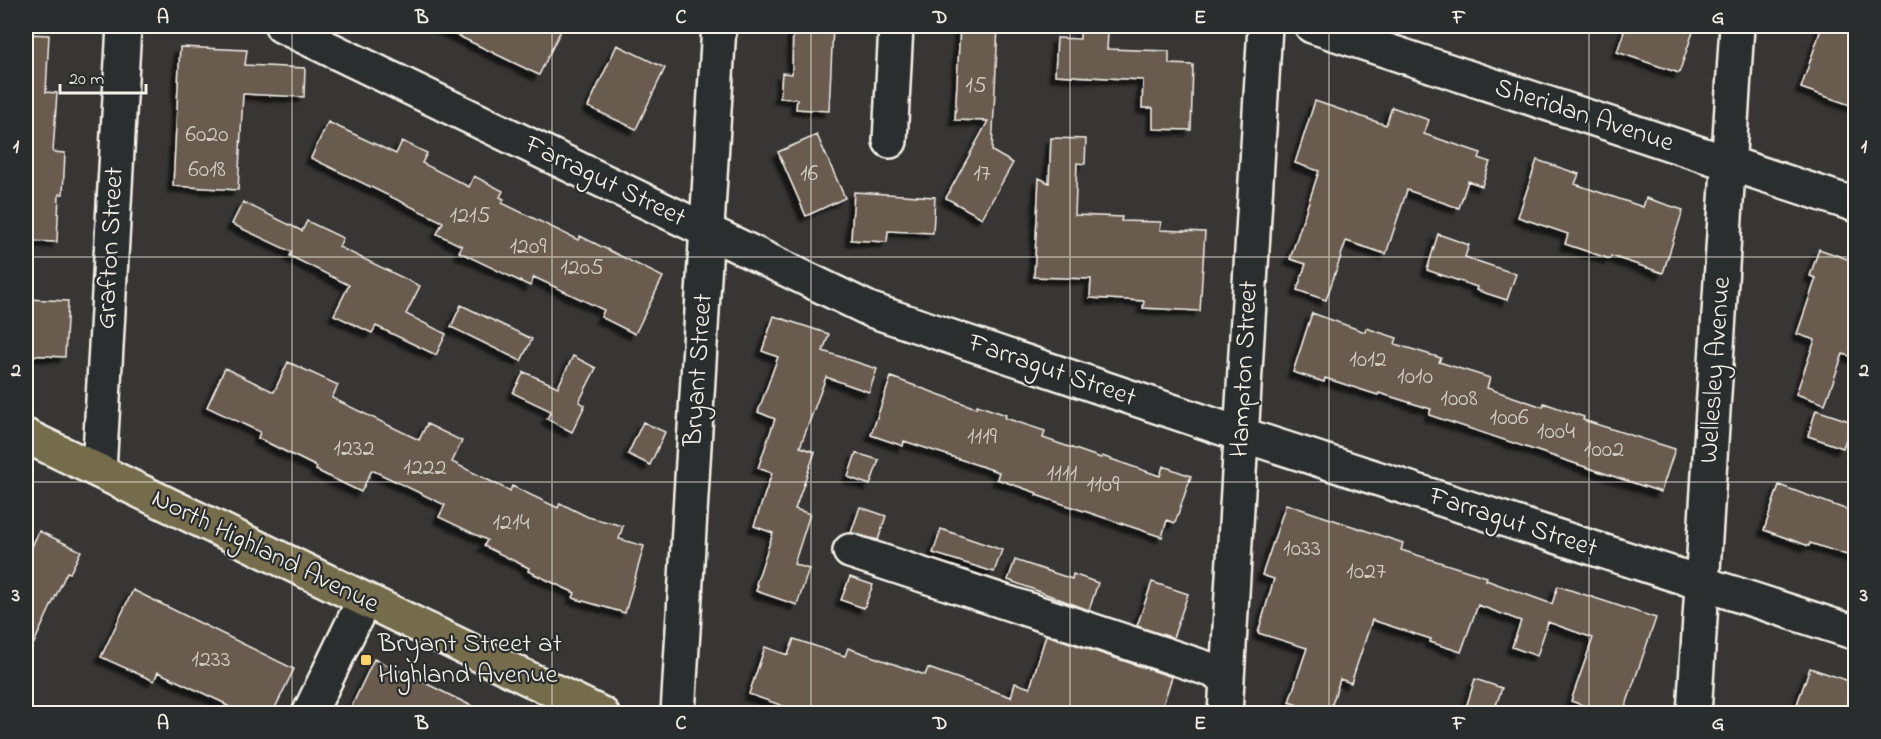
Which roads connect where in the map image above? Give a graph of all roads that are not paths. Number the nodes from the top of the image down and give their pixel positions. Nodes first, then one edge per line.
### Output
1 (124, 26) edge
2 (282, 26) edge
3 (719, 26) edge
4 (897, 26) edge
5 (1265, 26) edge
6 (1312, 26) edge
7 (1737, 26) edge
8 (890, 141) dead end
9 (1729, 163) junction
10 (1856, 205) edge
11 (708, 231) junction
12 (1240, 434) junction
13 (26, 436) edge
14 (99, 471) junction
15 (850, 551) dead end
16 (1702, 584) junction
17 (364, 600) junction
18 (1856, 633) edge
19 (1227, 675) junction
20 (309, 714) edge
21 (602, 714) edge
22 (678, 714) edge
23 (1225, 714) edge
24 (1694, 714) edge

1 - 14 street, Grafton Street
2 - 11 street, Farragut Street
3 - 11 street, Bryant Street
4 - 8 street
5 - 12 street, Hampton Street
6 - 9 street, Sheridan Avenue
7 - 9 street, Wellesley Avenue
9 - 10 street, Sheridan Avenue
9 - 16 street, Wellesley Avenue
11 - 12 street, Farragut Street
11 - 22 street, Bryant Street
12 - 16 street, Farragut Street
12 - 19 street, Hampton Street
13 - 14 main road, North Highland Avenue
14 - 17 main road, North Highland Avenue
15 - 19 street
16 - 18 street, Farragut Street
16 - 24 street, Wellesley Avenue
17 - 20 street
17 - 21 main road, North Highland Avenue
19 - 23 street, Hampton Street

